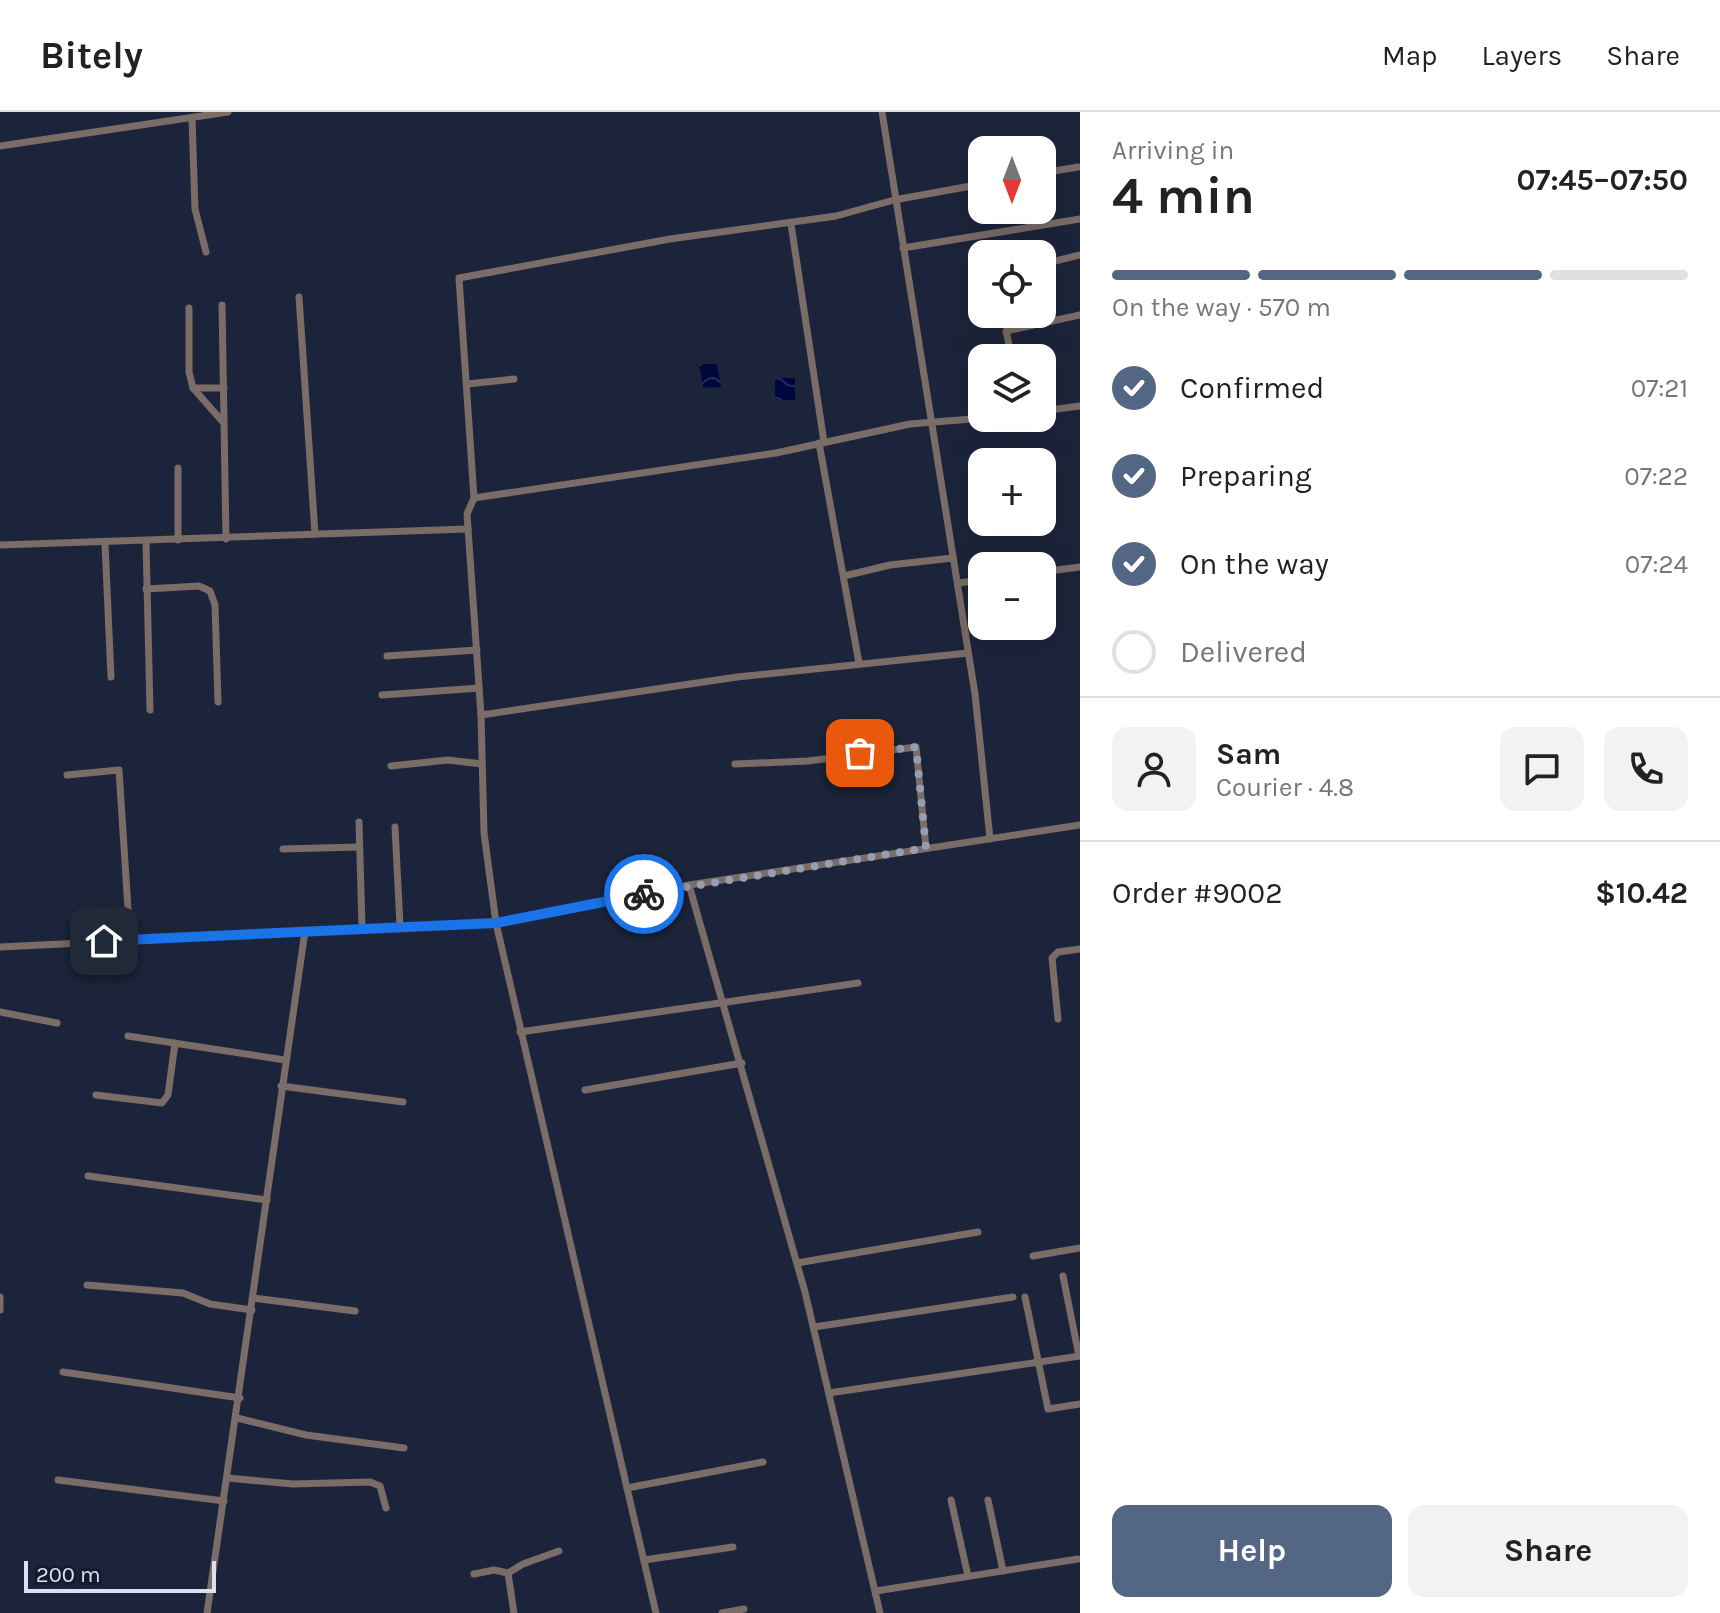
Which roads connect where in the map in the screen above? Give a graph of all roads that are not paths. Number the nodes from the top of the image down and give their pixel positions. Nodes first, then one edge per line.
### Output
1 (228, 112) edge
2 (882, 112) edge
3 (192, 118) junction
4 (0, 146) edge
5 (1078, 167) edge
6 (1056, 171) edge
7 (968, 187) edge
8 (894, 200) junction
9 (1080, 219) edge
10 (791, 224) junction
11 (903, 248) junction
12 (206, 252) dead end
13 (1080, 255) edge
14 (1056, 261) edge
15 (299, 297) dead end
16 (222, 305) dead end
17 (189, 308) dead end
18 (1080, 315) edge
19 (1009, 344) edge
20 (514, 379) dead end
21 (467, 384) junction
22 (193, 388) junction
23 (224, 388) junction
24 (1080, 406) edge
25 (1056, 409) edge
26 (968, 420) edge
27 (222, 421) junction
28 (933, 424) junction
29 (821, 443) junction
30 (178, 468) dead end
31 (474, 498) junction
32 (468, 529) junction
33 (315, 534) junction
34 (226, 539) junction
35 (178, 540) junction
36 (146, 542) junction
37 (105, 544) junction
38 (0, 545) edge
39 (953, 558) junction
40 (1080, 567) edge
41 (1056, 570) edge
42 (844, 576) junction
43 (968, 582) edge
44 (958, 583) junction
45 (146, 589) junction
46 (477, 650) junction
47 (968, 653) junction
48 (387, 656) dead end
49 (859, 663) junction
50 (111, 677) dead end
51 (479, 688) junction
52 (382, 695) dead end
53 (218, 702) dead end
54 (150, 710) dead end
55 (481, 715) junction
56 (482, 764) junction
57 (735, 764) dead end
58 (391, 766) dead end
59 (67, 775) dead end
60 (359, 822) dead end
61 (1080, 825) edge
62 (395, 827) dead end
63 (990, 839) junction
64 (358, 847) junction
65 (926, 848) junction
66 (283, 849) dead end
67 (689, 885) junction
68 (496, 923) junction
69 (400, 926) junction
70 (362, 927) junction
71 (305, 931) junction
72 (130, 940) junction
73 (0, 947) edge
74 (1080, 949) edge
75 (858, 983) dead end
76 (726, 1004) junction
77 (0, 1012) edge
78 (1058, 1019) dead end
79 (57, 1023) dead end
80 (520, 1032) junction
81 (128, 1036) dead end
82 (175, 1043) junction
83 (285, 1060) junction
84 (742, 1063) junction
85 (281, 1086) junction
86 (585, 1090) dead end
87 (96, 1095) dead end
88 (403, 1102) dead end
89 (88, 1176) dead end
90 (267, 1200) junction
91 (978, 1232) dead end
92 (1080, 1248) edge
93 (1033, 1256) dead end
94 (797, 1263) junction
95 (1063, 1276) dead end
96 (87, 1285) dead end
97 (0, 1297) edge
98 (1013, 1297) dead end
99 (1025, 1297) dead end
100 (253, 1298) junction
101 (0, 1310) edge
102 (252, 1310) junction
103 (355, 1311) dead end
104 (814, 1327) junction
105 (1080, 1356) edge
106 (1038, 1361) junction
107 (63, 1372) dead end
108 (829, 1393) junction
109 (240, 1398) junction
110 (1080, 1404) edge
111 (237, 1418) junction
112 (404, 1448) dead end
113 (763, 1462) dead end
114 (227, 1478) junction
115 (58, 1480) dead end
116 (627, 1488) junction
117 (951, 1500) dead end
118 (988, 1500) dead end
119 (224, 1501) junction
120 (386, 1508) dead end
121 (733, 1547) dead end
122 (559, 1551) dead end
123 (1078, 1559) dead end
124 (644, 1560) junction
125 (1003, 1571) junction
126 (508, 1573) junction
127 (474, 1574) dead end
128 (968, 1576) junction
129 (876, 1591) junction
130 (744, 1609) dead end
131 (207, 1613) edge
132 (514, 1613) edge
133 (656, 1613) edge
134 (722, 1613) edge
135 (880, 1613) edge

1 - 3 street
2 - 8 street
3 - 4 street
3 - 12 street
5 - 6 street
7 - 8 street
8 - 10 street
8 - 11 street
9 - 11 street
10 - 21 street
10 - 29 street
11 - 28 street
13 - 14 street
15 - 33 street
16 - 23 street
17 - 22 street
18 - 19 street
20 - 21 street
21 - 31 street
22 - 23 street
22 - 27 street
23 - 27 street
24 - 25 street
26 - 28 street
27 - 34 street
28 - 29 street
28 - 39 street
29 - 31 street
29 - 42 street
30 - 35 street
31 - 32 street
32 - 33 street
32 - 46 street
33 - 34 street
34 - 35 street
35 - 36 street
36 - 37 street
36 - 45 street
37 - 38 street
37 - 50 street
39 - 42 street
39 - 44 street
40 - 41 street
42 - 49 street
43 - 44 street
44 - 47 street
45 - 53 street
45 - 54 street
46 - 48 street
46 - 51 street
47 - 49 street
47 - 63 street
49 - 55 street
51 - 52 street
51 - 55 street
55 - 56 street
56 - 58 street
56 - 68 street
57 - 65 street
59 - 72 street
60 - 64 street
61 - 63 street
62 - 69 street
63 - 65 street
64 - 66 street
64 - 70 street
65 - 67 street
67 - 68 street
67 - 76 street
68 - 69 street
68 - 80 street
69 - 70 street
70 - 71 street
71 - 72 street
71 - 83 street
72 - 73 street
74 - 78 street
75 - 76 street
76 - 80 street
76 - 84 street
77 - 79 street
80 - 116 street
81 - 82 street
82 - 83 street
82 - 87 street
83 - 85 street
84 - 86 street
84 - 94 street
85 - 88 street
85 - 90 street
89 - 90 street
90 - 100 street
91 - 94 street
92 - 93 street
94 - 104 street
95 - 105 street
96 - 102 street
97 - 101 street
98 - 104 street
99 - 106 street
100 - 102 street
100 - 103 street
102 - 109 street
104 - 108 street
105 - 106 street
106 - 108 street
106 - 110 street
107 - 109 street
108 - 129 street
109 - 111 street
111 - 112 street
111 - 114 street
113 - 116 street
114 - 119 street
114 - 120 street
115 - 119 street
116 - 124 street
117 - 128 street
118 - 125 street
119 - 131 street
121 - 124 street
122 - 126 street
123 - 125 street
124 - 133 street
125 - 128 street
126 - 127 street
126 - 132 street
128 - 129 street
129 - 135 street
130 - 134 street

